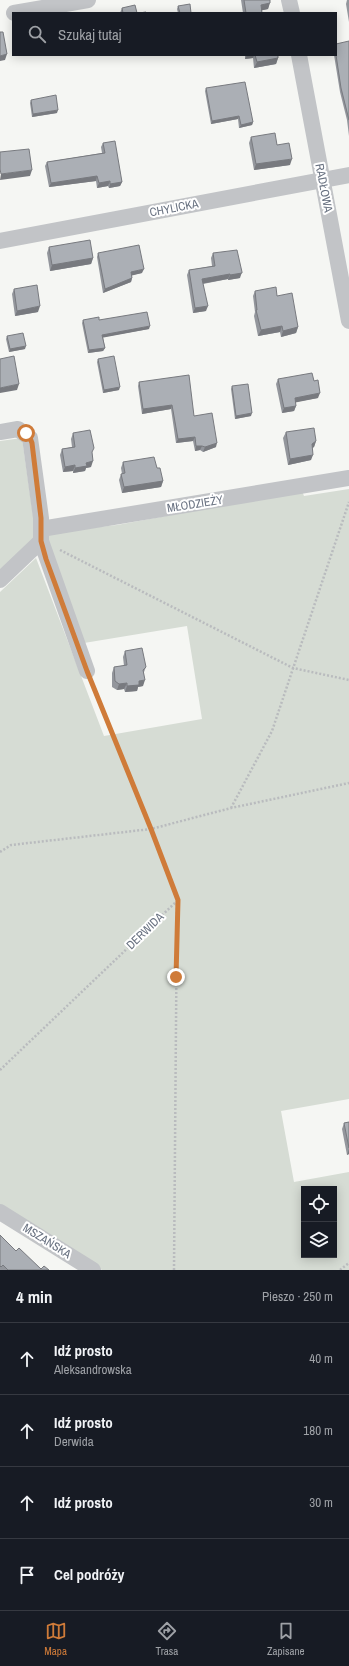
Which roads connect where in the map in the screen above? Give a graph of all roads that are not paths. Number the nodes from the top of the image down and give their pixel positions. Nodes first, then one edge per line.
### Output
1 (88, 0) edge
2 (289, 0) edge
3 (20, 12) edge
4 (292, 12) edge
5 (12, 13) edge
6 (0, 16) edge
7 (299, 56) edge
8 (349, 175) edge
9 (322, 180) junction
10 (0, 241) edge
11 (349, 321) edge
12 (0, 432) edge
13 (349, 478) edge
14 (41, 535) junction
15 (0, 580) edge
16 (87, 671) road end
17 (0, 1212) edge
18 (93, 1270) edge

1 - 3 street
2 - 4 street
5 - 6 street
7 - 9 street, RADŁOWA
8 - 9 street, CHYLICKA
9 - 10 street, CHYLICKA
9 - 11 street, RADŁOWA
12 - 14 street
13 - 14 street, MŁODZIEŻY
14 - 15 street
14 - 16 street
17 - 18 street, MSZAŃSKA

